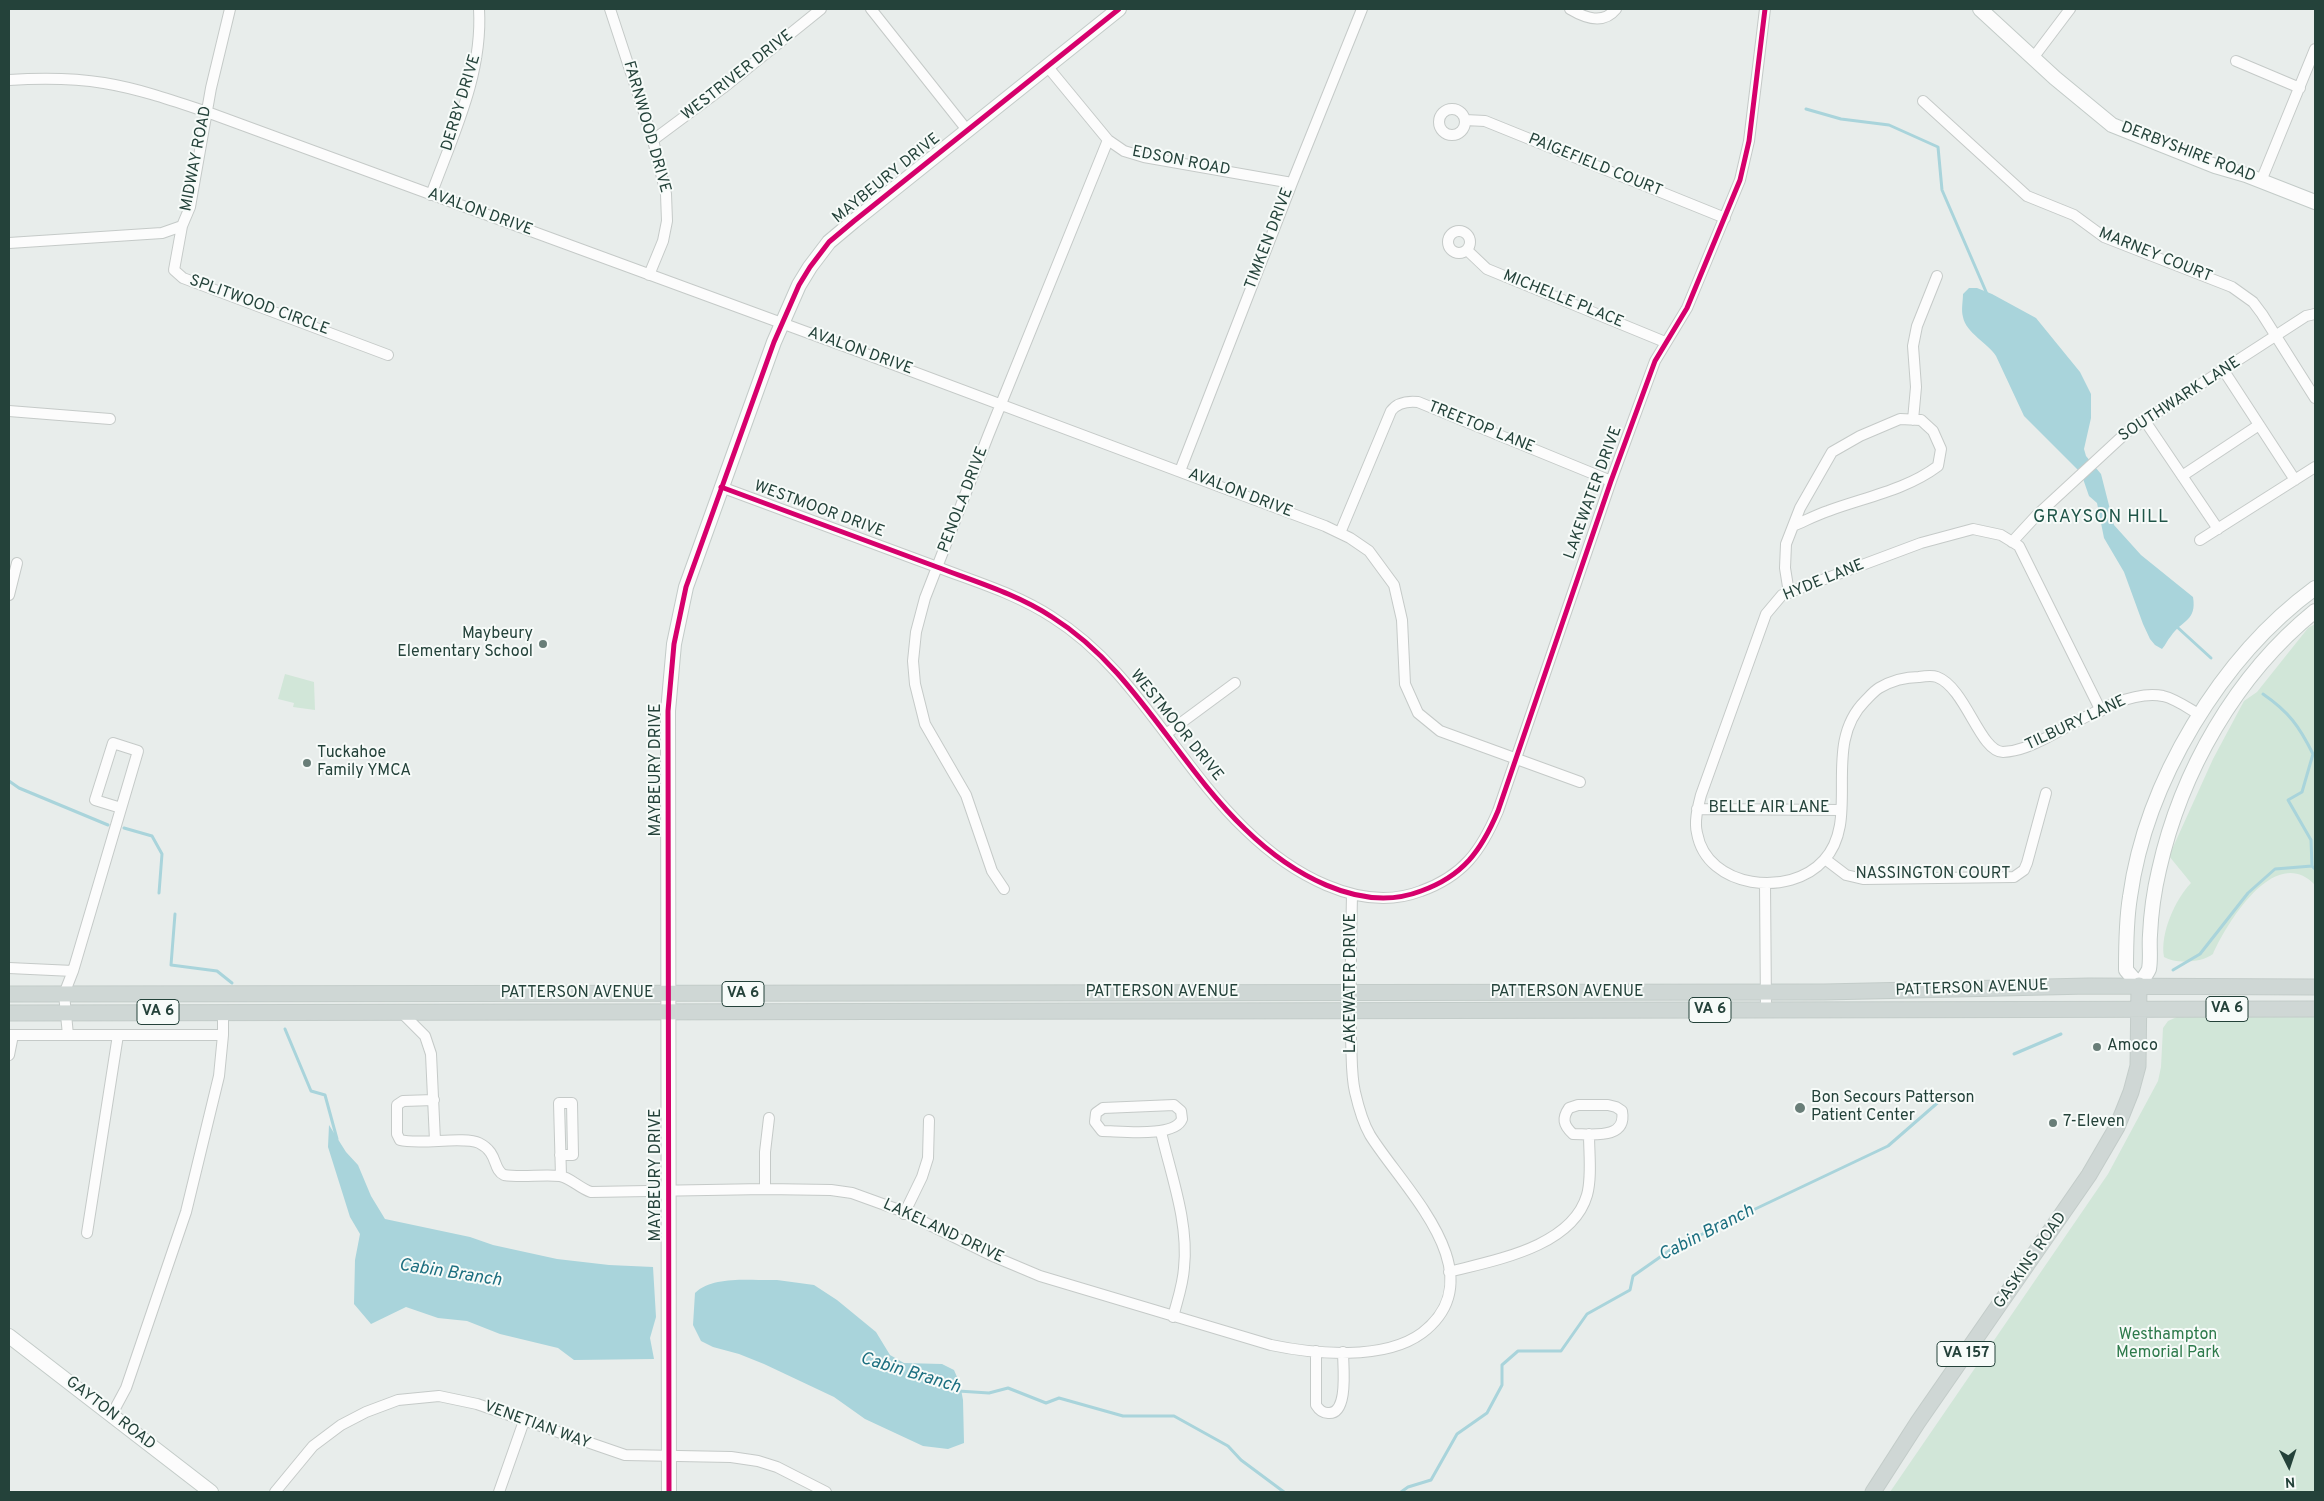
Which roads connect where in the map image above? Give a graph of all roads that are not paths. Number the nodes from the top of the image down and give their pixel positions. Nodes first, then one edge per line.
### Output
1 (230, 9) edge
2 (479, 9) edge
3 (610, 9) edge
4 (821, 9) edge
5 (871, 9) edge
6 (1119, 9) edge
7 (1362, 9) edge
8 (1570, 9) edge
9 (1616, 9) edge
10 (1765, 9) edge
11 (1980, 9) edge
12 (2070, 9) edge
13 (2315, 49) edge
14 (2032, 58) junction
15 (2236, 61) dead end
16 (1047, 66) junction
17 (9, 80) edge
18 (2300, 88) junction
19 (1923, 101) dead end
20 (207, 112) junction
21 (1465, 120) dead end
22 (967, 130) junction
23 (653, 140) junction
24 (1108, 140) junction
25 (2261, 181) junction
26 (1292, 183) junction
27 (431, 195) junction
28 (2315, 202) edge
29 (1725, 218) junction
30 (182, 226) junction
31 (9, 243) edge
32 (1467, 250) dead end
33 (649, 275) junction
34 (1937, 276) dead end
35 (2315, 314) edge
36 (782, 324) junction
37 (2276, 337) junction
38 (1666, 342) junction
39 (388, 355) dead end
40 (2224, 370) junction
41 (2315, 398) edge
42 (1001, 404) junction
43 (9, 411) edge
44 (110, 419) dead end
45 (1913, 420) junction
46 (2145, 421) junction
47 (2259, 425) junction
48 (2315, 467) edge
49 (1180, 471) junction
50 (2182, 476) junction
51 (2295, 480) junction
52 (1611, 481) junction
53 (721, 487) junction
54 (1793, 526) junction
55 (2218, 529) junction
56 (1340, 533) junction
57 (2200, 540) dead end
58 (2012, 542) junction
59 (17, 563) dead end
60 (938, 567) junction
61 (2315, 588) edge
62 (1789, 592) junction
63 (9, 595) edge
64 (2315, 611) edge
65 (1235, 682) dead end
66 (2101, 710) junction
67 (2200, 715) junction
68 (1166, 734) junction
69 (1515, 758) junction
70 (1580, 782) dead end
71 (2046, 792) dead end
72 (121, 808) junction
73 (1697, 809) junction
74 (1841, 810) junction
75 (1825, 859) junction
76 (1765, 883) junction
77 (1004, 889) dead end
78 (1352, 895) junction
79 (9, 968) edge
80 (72, 971) junction
81 (2139, 985) junction
82 (2315, 987) edge
83 (1766, 992) junction
84 (1350, 993) junction
85 (9, 994) edge
86 (64, 994) junction
87 (670, 994) junction
88 (2140, 1009) junction
89 (2315, 1009) edge
90 (1766, 1010) junction
91 (1351, 1011) junction
92 (66, 1012) junction
93 (222, 1012) junction
94 (401, 1012) junction
95 (669, 1012) junction
96 (9, 1013) edge
97 (11, 1035) edge
98 (68, 1035) junction
99 (118, 1035) junction
100 (223, 1035) junction
101 (9, 1055) edge
102 (434, 1100) junction
103 (770, 1118) dead end
104 (929, 1120) dead end
105 (1161, 1132) junction
106 (1589, 1134) junction
107 (435, 1141) junction
108 (560, 1155) junction
109 (561, 1176) junction
110 (765, 1189) junction
111 (669, 1190) junction
112 (904, 1214) junction
113 (87, 1233) dead end
114 (1449, 1272) junction
115 (1173, 1316) junction
116 (9, 1336) edge
117 (1316, 1351) junction
118 (1343, 1352) junction
119 (111, 1416) junction
120 (524, 1421) junction
121 (669, 1457) junction
122 (809, 1488) edge
123 (210, 1492) edge
124 (275, 1492) edge
125 (499, 1492) edge
126 (669, 1492) edge
127 (826, 1492) edge
128 (1873, 1492) edge

1 - 20 street, MIDWAY ROAD
2 - 27 street, DERBY DRIVE
3 - 23 street, FARNWOOD DRIVE
4 - 23 street, WESTRIVER DRIVE
5 - 22 street
6 - 16 street, MAYBEURY DRIVE
7 - 26 street, TIMKEN DRIVE
8 - 9 street
10 - 29 street, LAKEWATER DRIVE
11 - 14 street, DERBYSHIRE ROAD
12 - 14 street
13 - 18 street
14 - 25 street, DERBYSHIRE ROAD
15 - 18 street
16 - 22 street, MAYBEURY DRIVE
16 - 24 street, EDSON ROAD
17 - 20 street, AVALON DRIVE
18 - 25 street
19 - 37 street, MARNEY COURT
20 - 27 street, AVALON DRIVE
20 - 30 street, MIDWAY ROAD
21 - 29 street, PAIGEFIELD COURT
22 - 36 street, MAYBEURY DRIVE
23 - 33 street, FARNWOOD DRIVE
24 - 26 street, EDSON ROAD
24 - 42 street, PENOLA DRIVE
25 - 28 street, DERBYSHIRE ROAD
26 - 49 street, TIMKEN DRIVE
27 - 33 street, AVALON DRIVE
29 - 38 street, LAKEWATER DRIVE
30 - 31 street, MIDWAY ROAD
30 - 39 street, SPLITWOOD CIRCLE
32 - 38 street, MICHELLE PLACE
33 - 36 street, AVALON DRIVE
34 - 45 street
35 - 37 street, SOUTHWARK LANE
36 - 42 street, AVALON DRIVE
36 - 53 street, MAYBEURY DRIVE
37 - 40 street, SOUTHWARK LANE
37 - 41 street, MARNEY COURT
38 - 52 street, LAKEWATER DRIVE
40 - 46 street, SOUTHWARK LANE
40 - 47 street
42 - 49 street, AVALON DRIVE
42 - 60 street, PENOLA DRIVE
43 - 44 street
45 - 54 street
45 - 54 street
46 - 50 street
46 - 58 street, SOUTHWARK LANE
47 - 50 street
47 - 51 street
48 - 51 street
49 - 56 street, AVALON DRIVE
50 - 55 street
51 - 55 street
52 - 56 street, TREETOP LANE
52 - 69 street, LAKEWATER DRIVE
53 - 60 street, WESTMOOR DRIVE
53 - 87 street, MAYBEURY DRIVE
54 - 62 street
55 - 57 street
56 - 69 street, AVALON DRIVE
58 - 62 street, HYDE LANE
58 - 66 street, HYDE LANE
59 - 63 street
60 - 68 street, WESTMOOR DRIVE
60 - 77 street, PENOLA DRIVE
61 - 67 street
62 - 73 street, HYDE LANE
64 - 81 street
65 - 68 street
66 - 67 street, TILBURY LANE
66 - 74 street, TILBURY LANE
67 - 81 street
68 - 78 street, WESTMOOR DRIVE
69 - 70 street, AVALON DRIVE
69 - 78 street, LAKEWATER DRIVE
71 - 75 street, NASSINGTON COURT
72 - 72 street
72 - 80 street
73 - 74 street, BELLE AIR LANE
73 - 76 street, HYDE LANE
74 - 75 street, TILBURY LANE
75 - 76 street
76 - 83 street
78 - 84 street, LAKEWATER DRIVE
79 - 80 street
80 - 86 street
81 - 82 main road, PATTERSON AVENUE / VA 6
81 - 83 main road, PATTERSON AVENUE / VA 6
81 - 88 main road, VA 157
83 - 84 main road, PATTERSON AVENUE / VA 6
83 - 90 street
84 - 87 main road, PATTERSON AVENUE / VA 6
84 - 91 street, LAKEWATER DRIVE
85 - 86 main road, PATTERSON AVENUE / VA 6
86 - 87 main road, PATTERSON AVENUE / VA 6
86 - 92 street
87 - 95 street, MAYBEURY DRIVE
88 - 89 main road, PATTERSON AVENUE / VA 6
88 - 90 main road, PATTERSON AVENUE / VA 6
88 - 128 main road, GASKINS ROAD / VA 157
90 - 91 main road, PATTERSON AVENUE / VA 6
91 - 95 main road, PATTERSON AVENUE / VA 6
91 - 114 street, LAKEWATER DRIVE
92 - 93 main road, PATTERSON AVENUE / VA 6
92 - 96 main road, PATTERSON AVENUE / VA 6
92 - 98 street
93 - 94 main road, PATTERSON AVENUE / VA 6
93 - 100 street
94 - 95 main road, PATTERSON AVENUE / VA 6
94 - 102 street
95 - 111 street, MAYBEURY DRIVE
97 - 98 street
97 - 101 street
98 - 99 street
99 - 100 street
99 - 113 street
100 - 119 street
102 - 107 street
102 - 107 street
103 - 110 street
104 - 112 street
105 - 105 street
105 - 115 street
106 - 106 street
106 - 114 street
107 - 109 street
108 - 108 street
108 - 109 street
109 - 111 street, LAKELAND DRIVE
110 - 111 street, LAKELAND DRIVE
110 - 112 street, LAKELAND DRIVE
111 - 121 street, MAYBEURY DRIVE
112 - 115 street, LAKELAND DRIVE
114 - 118 street, LAKELAND DRIVE
115 - 117 street, LAKELAND DRIVE
116 - 119 street, GAYTON ROAD
117 - 118 street, LAKELAND DRIVE
117 - 118 street
119 - 123 street, GAYTON ROAD
120 - 121 street, VENETIAN WAY
120 - 124 street, VENETIAN WAY
120 - 125 street
121 - 122 street, VENETIAN WAY
121 - 126 street, MAYBEURY DRIVE
122 - 127 street, VENETIAN WAY

